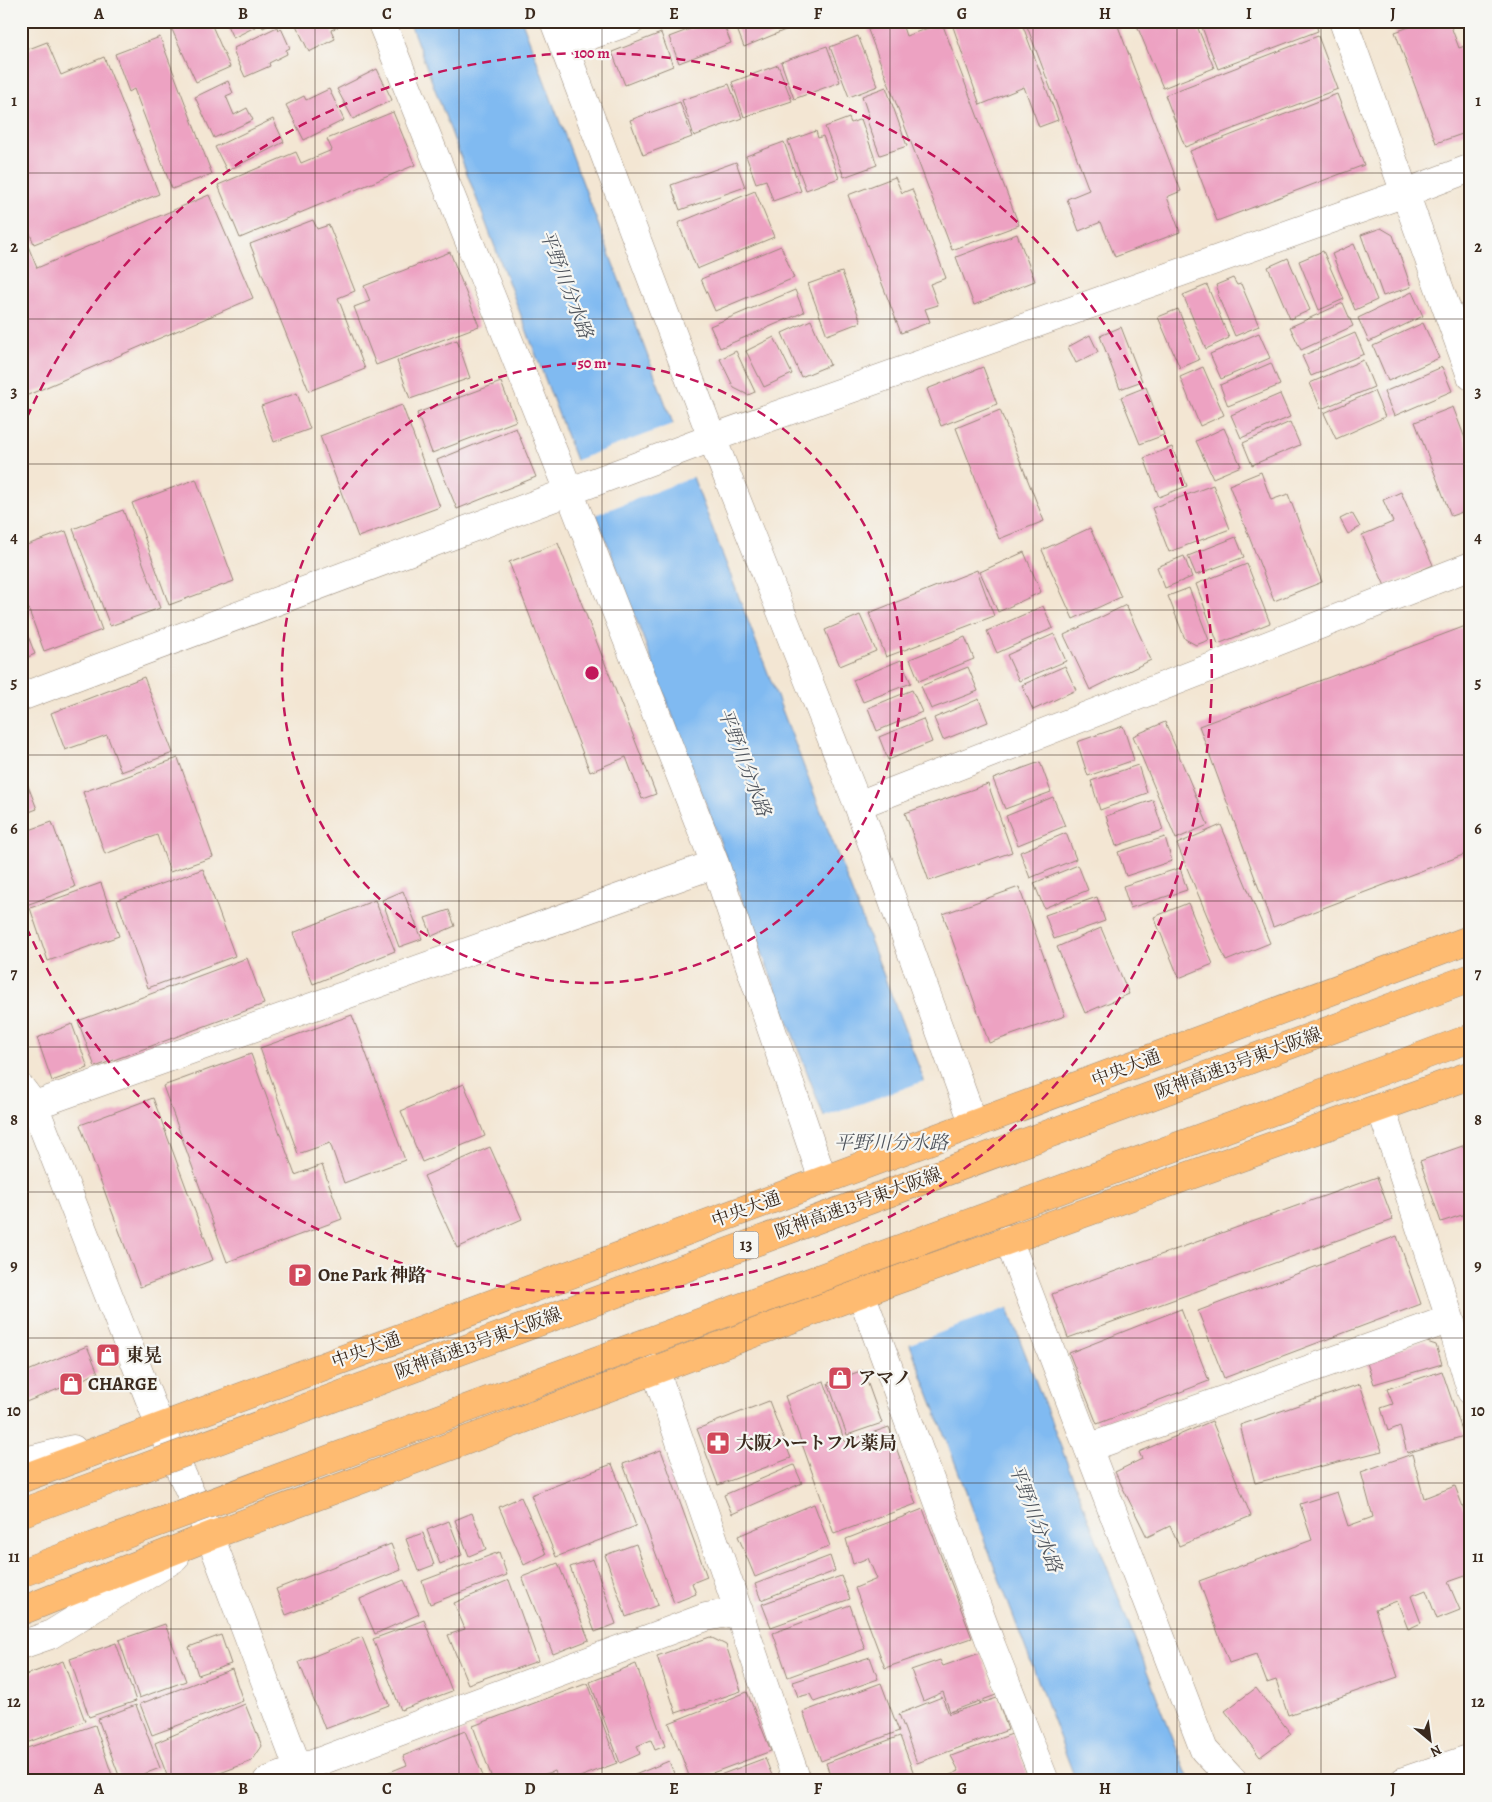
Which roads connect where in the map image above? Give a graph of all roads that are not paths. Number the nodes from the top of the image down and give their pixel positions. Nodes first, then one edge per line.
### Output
1 (381, 21) edge
2 (631, 21) edge
3 (1344, 21) edge
4 (559, 33) edge
5 (1471, 168) edge
6 (1405, 193) junction
7 (1471, 376) edge
8 (701, 442) junction
9 (575, 489) junction
10 (1471, 566) edge
11 (21, 697) edge
12 (858, 805) junction
13 (715, 864) junction
14 (1471, 939) edge
15 (1471, 978) edge
16 (1471, 1038) edge
17 (1471, 1076) edge
18 (25, 1101) edge
19 (1381, 1108) junction
20 (974, 1125) junction
21 (832, 1177) junction
22 (998, 1242) junction
23 (872, 1289) junction
24 (1450, 1318) junction
25 (655, 1369) junction
26 (1471, 1391) edge
27 (160, 1426) junction
28 (1088, 1448) junction
29 (21, 1462) edge
30 (21, 1479) edge
31 (21, 1513) edge
32 (210, 1536) junction
33 (21, 1573) edge
34 (21, 1611) edge
35 (738, 1611) junction
36 (21, 1645) edge
37 (1471, 1758) edge
38 (301, 1775) edge
39 (267, 1781) edge
40 (797, 1781) edge
41 (1045, 1781) edge
42 (1233, 1781) edge
43 (1404, 1781) edge

1 - 9 street
2 - 4 street
3 - 6 street
4 - 8 street
5 - 6 street
6 - 7 street
6 - 8 street
8 - 9 street
8 - 12 street
9 - 11 street
9 - 13 street
10 - 12 street
12 - 20 street
13 - 18 street
13 - 21 street
14 - 20 main road, 中央大通
15 - 31 main road, 阪神高速13号東大阪線 / 13, bridge
16 - 33 main road, bridge
17 - 19 main road
18 - 27 street
19 - 22 main road
19 - 24 street
20 - 21 main road, 中央大通
21 - 27 main road, 中央大通
22 - 23 main road
22 - 28 street
23 - 25 main road
23 - 41 street
24 - 26 street
24 - 28 street
25 - 32 main road
25 - 35 street
27 - 29 street
27 - 30 main road, 中央大通
27 - 32 street
28 - 42 street
32 - 34 main road
32 - 36 street
32 - 38 street
35 - 38 street
35 - 40 street
37 - 43 street
38 - 39 street

